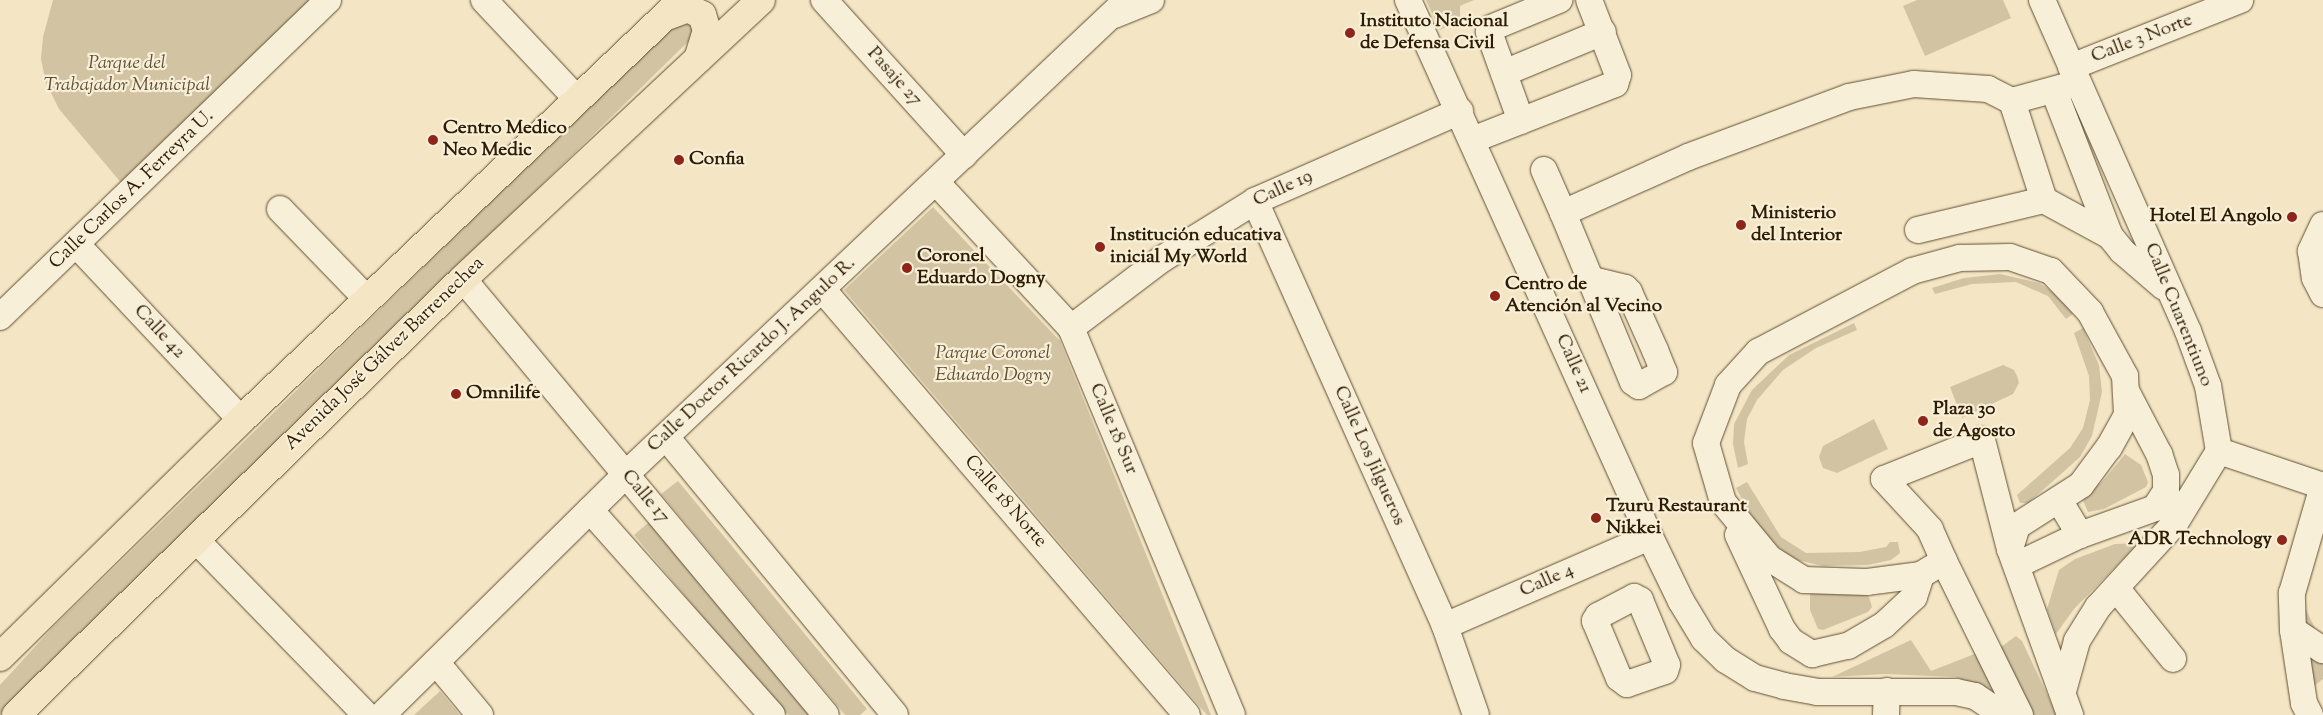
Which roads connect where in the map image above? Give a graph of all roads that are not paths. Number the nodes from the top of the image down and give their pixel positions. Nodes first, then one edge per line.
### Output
1 (328, 0) edge
2 (484, 0) edge
3 (711, 0) edge
4 (824, 0) edge
5 (1151, 0) edge
6 (1408, 0) edge
7 (1559, 0) edge
8 (1589, 0) edge
9 (2042, 0) edge
10 (2240, 0) edge
11 (760, 1) edge
12 (674, 8) edge
13 (1119, 8) edge
14 (1603, 32) junction
15 (698, 59) junction
16 (1504, 73) junction
17 (2068, 80) junction
18 (576, 98) junction
19 (2012, 101) junction
20 (1460, 111) junction
21 (1521, 121) junction
22 (1472, 140) junction
23 (964, 155) junction
24 (1544, 170) dead end
25 (936, 182) junction
26 (2044, 200) junction
27 (1255, 201) junction
28 (280, 209) dead end
29 (1563, 213) junction
30 (2323, 225) edge
31 (1918, 230) dead end
32 (2110, 236) junction
33 (76, 244) junction
34 (462, 279) junction
35 (822, 289) junction
36 (2171, 293) junction
37 (2323, 294) edge
38 (368, 299) junction
39 (4, 310) edge
40 (1071, 328) junction
41 (1664, 372) dead end
42 (2125, 390) junction
43 (241, 420) junction
44 (666, 437) junction
45 (2219, 451) junction
46 (626, 474) junction
47 (2323, 486) edge
48 (2059, 500) junction
49 (1723, 502) junction
50 (590, 510) junction
51 (2080, 535) junction
52 (1650, 537) junction
53 (195, 539) junction
54 (2013, 557) junction
55 (1944, 561) junction
56 (1921, 575) junction
57 (2116, 588) junction
58 (1688, 613) junction
59 (1445, 626) junction
60 (2293, 630) junction
61 (1653, 632) dead end
62 (2323, 650) edge
63 (0, 657) edge
64 (2173, 659) dead end
65 (436, 662) junction
66 (2312, 702) edge
67 (1886, 703) edge
68 (2067, 703) edge
69 (16, 715) edge
70 (366, 715) edge
71 (382, 715) edge
72 (480, 715) edge
73 (772, 715) edge
74 (826, 715) edge
75 (895, 715) edge
76 (1187, 715) edge
77 (1232, 715) edge
78 (1476, 715) edge
79 (2003, 715) edge
80 (2020, 715) edge

1 - 33 street, Calle Carlos A. Ferreyra U.
2 - 18 street
3 - 11 main road
4 - 23 street, Pasaje 27
5 - 13 street
6 - 20 street, Calle 21
7 - 16 street
8 - 14 street
9 - 17 street, Calle Cuarentiuno
10 - 17 street, Calle 3 Norte
11 - 15 main road, Avenida José Gálvez Barrenechea
12 - 15 main road
12 - 18 main road
13 - 23 street, Calle Doctor Ricardo J. Angulo R.
14 - 16 street
14 - 21 street
15 - 34 main road, Avenida José Gálvez Barrenechea
16 - 21 street
17 - 19 street, Calle 3 Norte
17 - 32 street
17 - 36 street, Calle Cuarentiuno
18 - 38 main road
19 - 26 street
19 - 29 street
20 - 22 street, Calle 21
20 - 27 street, Calle 19
21 - 22 street
22 - 52 street, Calle 21
23 - 25 street, Calle Doctor Ricardo J. Angulo R.
24 - 29 street
25 - 35 street, Calle Doctor Ricardo J. Angulo R.
25 - 40 street, Calle 18 Sur
26 - 31 street
26 - 32 street
27 - 40 street, Calle 19
27 - 59 street, Calle Los Jilgueros
28 - 38 street
29 - 41 street
30 - 37 street
32 - 36 street
33 - 39 street, Calle Carlos A. Ferreyra U.
33 - 43 street, Calle 42
34 - 46 street, Calle 17
34 - 53 main road, Avenida José Gálvez Barrenechea
35 - 44 street, Calle Doctor Ricardo J. Angulo R.
35 - 76 street, Calle 18 Norte
36 - 45 street, Calle Cuarentiuno
38 - 43 main road
40 - 77 street, Calle 18 Sur
42 - 48 street
42 - 49 street
42 - 51 street
43 - 63 main road
44 - 46 street, Calle Doctor Ricardo J. Angulo R.
44 - 75 street
45 - 47 street
45 - 57 street
46 - 50 street, Calle Doctor Ricardo J. Angulo R.
46 - 74 street, Calle 17
47 - 60 street
48 - 51 street
48 - 54 street
49 - 56 street
49 - 56 street
50 - 65 street, Calle Doctor Ricardo J. Angulo R.
50 - 73 street
51 - 54 street
52 - 58 street, Calle 21
52 - 59 street, Calle 4
53 - 69 main road, Avenida José Gálvez Barrenechea
53 - 70 street
54 - 55 street
54 - 68 street
55 - 56 street
55 - 80 street
57 - 64 street
57 - 68 street
58 - 61 street
58 - 67 street, Calle 21
59 - 78 street, Calle Los Jilgueros
60 - 62 street
60 - 66 street
65 - 71 street, Calle Doctor Ricardo J. Angulo R.
65 - 72 street
67 - 79 street, Calle 21

